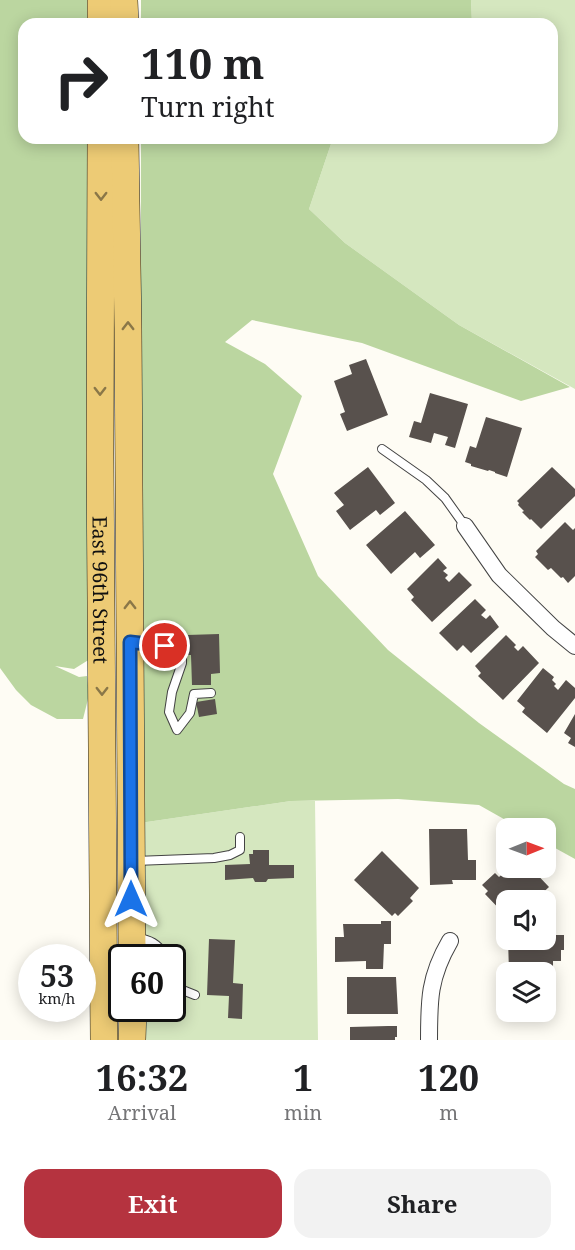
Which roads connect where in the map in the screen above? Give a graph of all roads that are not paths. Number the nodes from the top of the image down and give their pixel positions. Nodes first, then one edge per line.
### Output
1 (100, 0) edge
2 (124, 0) edge
3 (101, 18) edge
4 (124, 18) edge
5 (101, 144) edge
6 (125, 144) edge
7 (382, 449) dead end
8 (465, 526) joint
9 (130, 642) junction
10 (575, 646) edge
11 (211, 693) dead end
12 (240, 837) dead end
13 (131, 861) junction
14 (450, 941) dead end
15 (132, 944) edge
16 (140, 944) edge
17 (155, 944) edge
18 (186, 991) edge
19 (195, 995) dead end
20 (133, 1022) edge
21 (104, 1040) edge
22 (132, 1040) edge
23 (429, 1040) edge

1 - 3 main road
2 - 4 main road
5 -> 21 main road, East 96th Street
9 -> 6 main road, East 96th Street
7 - 8 lane
8 - 10 street
9 - 11 lane
9 - 13 main road, East 96th Street
12 - 13 lane
13 - 15 main road, East 96th Street
14 - 23 street
16 - 17 lane
18 - 19 lane
20 - 22 main road

